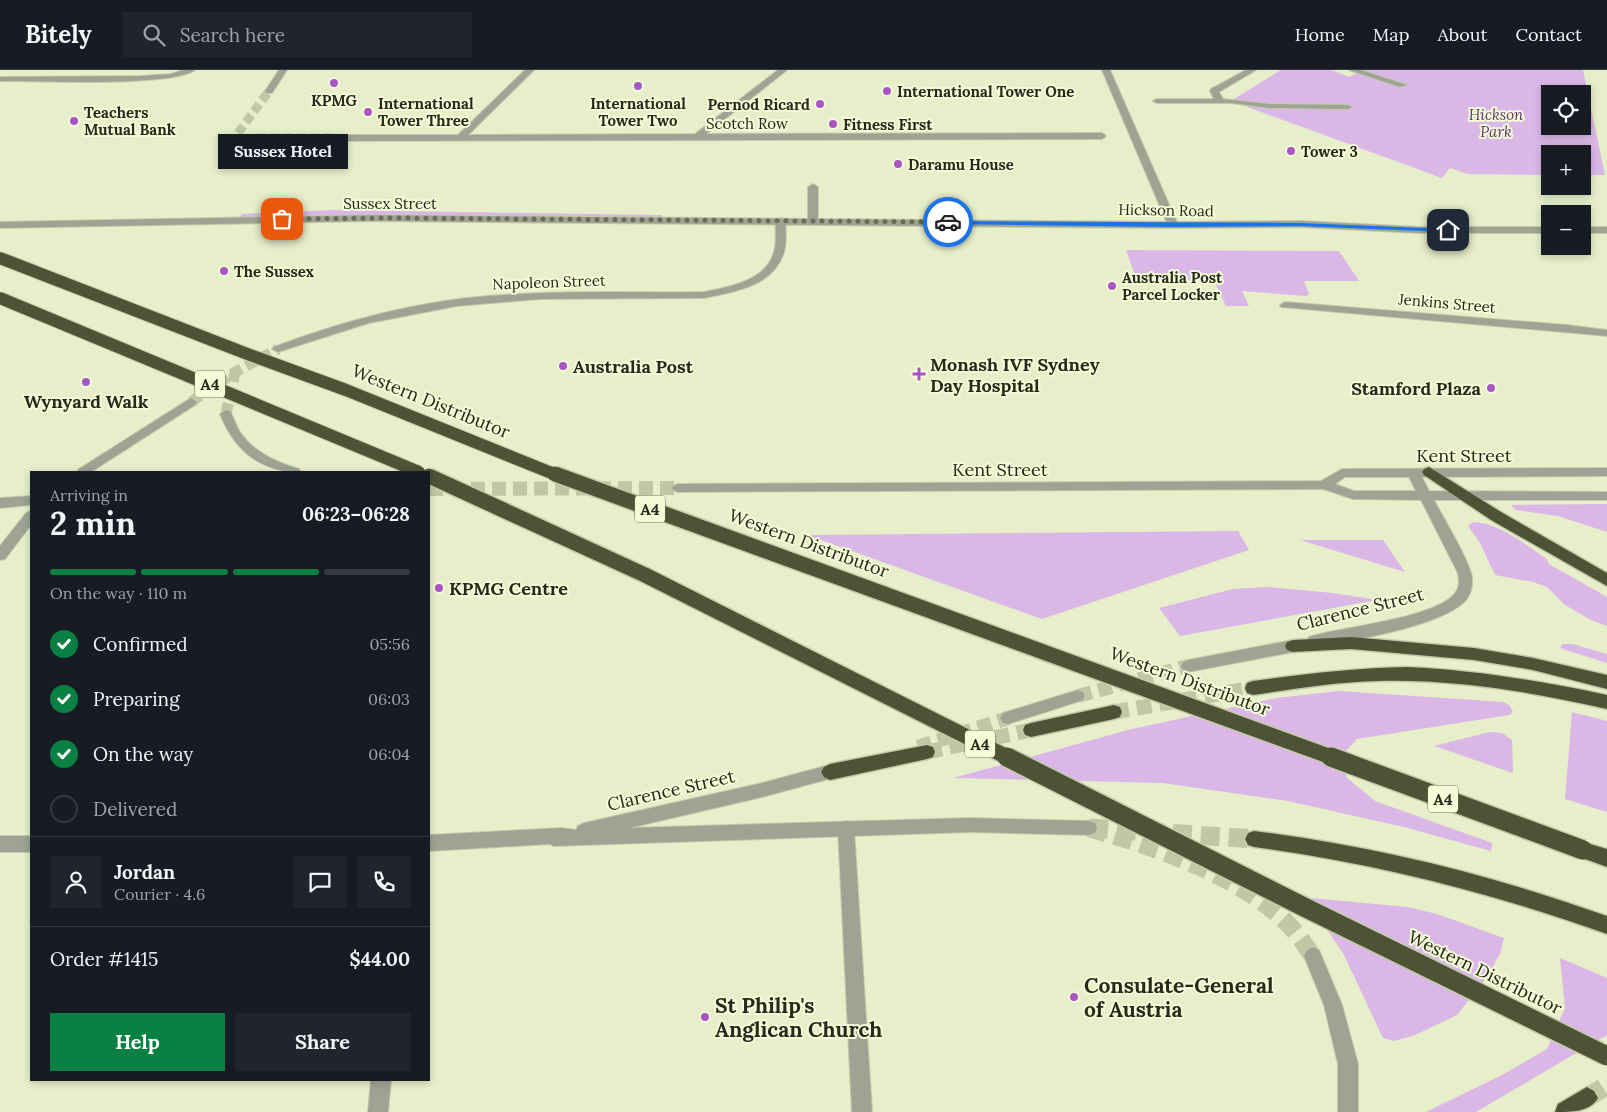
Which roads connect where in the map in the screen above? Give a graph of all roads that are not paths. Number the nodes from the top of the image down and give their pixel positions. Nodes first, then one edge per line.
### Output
1 (191, 70) edge
2 (283, 70) edge
3 (530, 70) edge
4 (783, 70) edge
5 (1106, 70) edge
6 (1252, 70) edge
7 (1353, 70) edge
8 (0, 78) edge
9 (1403, 85) dead end
10 (269, 91) tunnel mouth
11 (1157, 101) dead end
12 (1220, 101) junction
13 (1348, 106) dead end
14 (1102, 136) dead end
15 (697, 137) junction
16 (332, 138) tunnel mouth
17 (460, 138) junction
18 (813, 186) dead end
19 (781, 221) junction
20 (813, 221) junction
21 (0, 225) edge
22 (1173, 225) junction
23 (1541, 230) edge
24 (1591, 230) edge
25 (1607, 230) edge
26 (0, 258) edge
27 (0, 298) edge
28 (1285, 305) dead end
29 (1607, 333) edge
30 (278, 349) tunnel mouth
31 (192, 402) tunnel mouth
32 (226, 414) tunnel mouth
33 (84, 471) edge
34 (291, 471) edge
35 (418, 471) edge
36 (1413, 472) junction
37 (1429, 472) junction
38 (1607, 472) edge
39 (430, 476) edge
40 (1324, 485) junction
41 (677, 488) tunnel mouth
42 (1426, 496) junction
43 (1607, 496) edge
44 (1465, 497) junction
45 (30, 501) edge
46 (0, 503) edge
47 (30, 517) edge
48 (0, 555) edge
49 (1607, 580) edge
50 (1293, 646) junction
51 (1188, 666) tunnel mouth
52 (1607, 682) edge
53 (1253, 688) tunnel mouth
54 (1078, 696) tunnel mouth
55 (1607, 702) edge
56 (1114, 712) tunnel mouth
57 (1008, 718) tunnel mouth
58 (1032, 730) tunnel mouth
59 (923, 749) tunnel mouth
60 (830, 772) joint
61 (1088, 828) dead end
62 (846, 830) junction
63 (554, 838) junction
64 (1254, 839) tunnel mouth
65 (430, 843) edge
66 (0, 844) edge
67 (30, 844) edge
68 (1607, 858) edge
69 (1607, 925) edge
70 (1313, 956) tunnel mouth
71 (1607, 1056) edge
72 (381, 1081) edge
73 (1587, 1098) tunnel mouth
74 (378, 1112) edge
75 (862, 1112) edge
76 (1348, 1112) edge
77 (1566, 1112) edge

1 - 8 street
2 - 10 street
3 - 17 street
4 - 15 street
5 - 22 street
6 - 12 street
7 - 9 street
11 - 12 street
12 - 13 street
14 - 15 street, Scotch Row
15 - 17 street, Scotch Row
16 - 17 street, Scotch Row
18 - 20 street
19 - 20 street, Hickson Road
19 - 21 street, Sussex Street
19 - 30 street, Napoleon Street
20 - 22 street, Hickson Road
22 - 23 street, Hickson Road
24 - 25 street
26 - 68 highway, Western Distributor / A4, bridge
27 - 35 highway, A4, bridge
28 - 29 street, Jenkins Street
31 - 33 street
32 - 34 street
36 - 37 street, Kent Street
36 - 40 street, Kent Street
36 - 42 street, Clarence Street
37 - 38 street, Kent Street
37 - 44 highway
39 - 71 highway, Western Distributor / A4, bridge
40 - 41 street, Kent Street
40 - 42 street, Kent Street
42 - 44 street, Kent Street
42 - 50 street, Clarence Street
43 - 44 street, Kent Street
44 - 49 highway
45 - 46 street
47 - 48 street
50 - 51 street, Clarence Street
50 - 52 highway
53 - 55 highway
54 - 57 street
56 - 58 highway
59 - 60 highway
60 - 63 street, Clarence Street
61 - 62 street
62 - 63 street
62 - 75 street
63 - 65 street, Clarence Street
64 - 69 highway
66 - 67 street
70 - 76 street
72 - 74 street
73 - 77 highway

